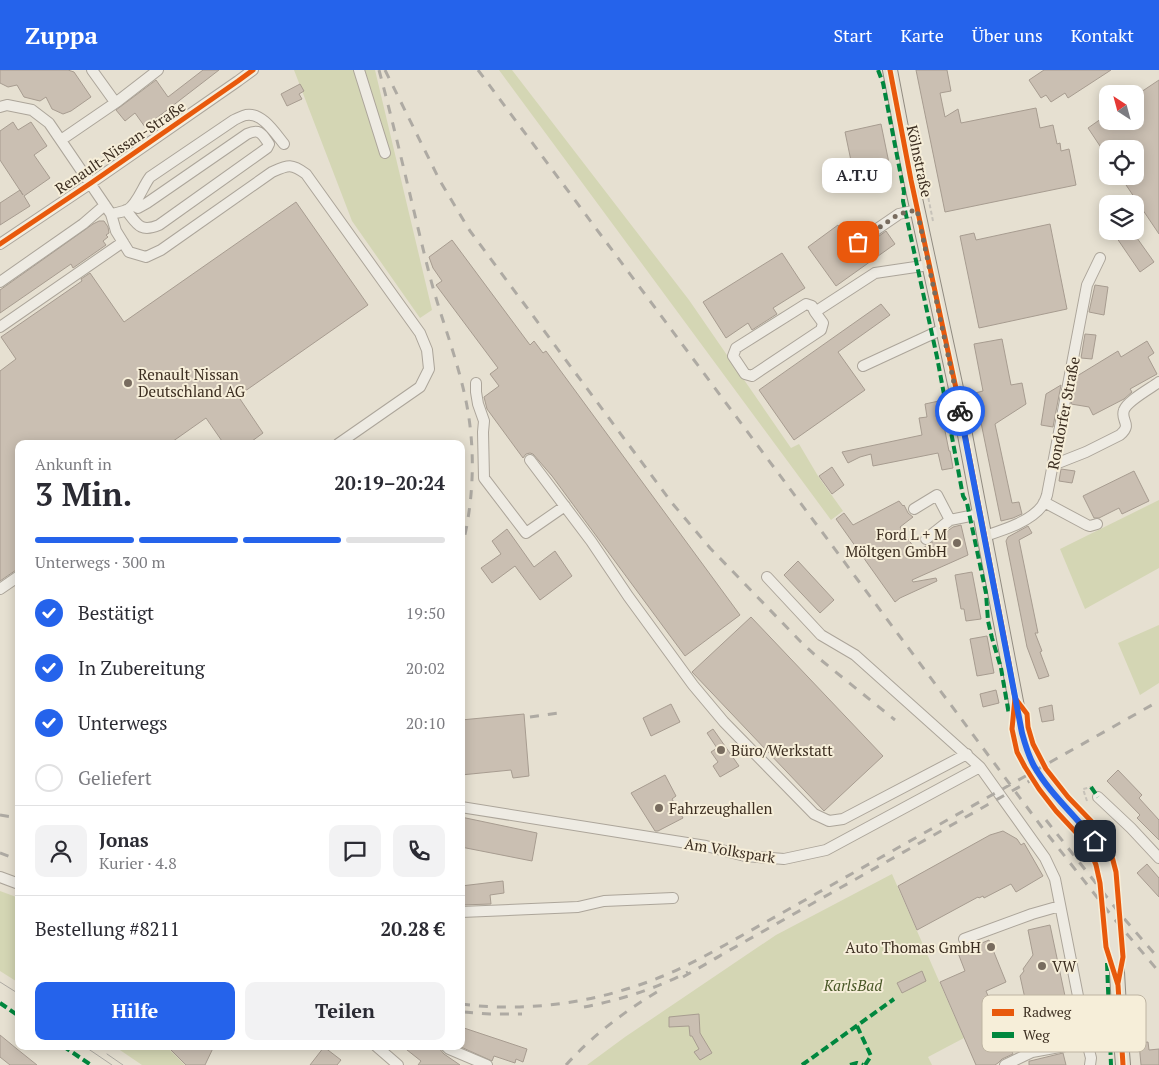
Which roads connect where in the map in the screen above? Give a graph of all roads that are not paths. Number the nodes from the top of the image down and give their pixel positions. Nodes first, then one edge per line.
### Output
1 (92, 70) edge
2 (158, 70) edge
3 (253, 70) edge
4 (359, 70) edge
5 (890, 70) edge
6 (115, 102) junction
7 (0, 107) edge
8 (61, 140) junction
9 (284, 144) dead end
10 (385, 153) dead end
11 (91, 183) junction
12 (130, 208) junction
13 (108, 210) junction
14 (917, 210) junction
15 (123, 242) junction
16 (858, 242) dead end
17 (0, 244) edge
18 (1100, 258) dead end
19 (929, 265) junction
20 (0, 282) edge
21 (816, 312) junction
22 (0, 327) edge
23 (943, 329) junction
24 (863, 366) dead end
25 (1159, 382) edge
26 (476, 383) dead end
27 (344, 440) edge
28 (530, 460) dead end
29 (1053, 466) junction
30 (1044, 502) junction
31 (565, 506) junction
32 (914, 509) dead end
33 (980, 514) junction
34 (950, 520) junction
35 (1097, 524) dead end
36 (985, 536) junction
37 (926, 539) dead end
38 (767, 577) dead end
39 (15, 579) edge
40 (0, 589) edge
41 (967, 754) junction
42 (980, 766) junction
43 (1098, 796) dead end
44 (465, 808) edge
45 (1159, 858) edge
46 (0, 877) edge
47 (15, 883) edge
48 (673, 898) dead end
49 (1060, 906) junction
50 (465, 912) edge
51 (964, 939) dead end
52 (1078, 995) edge
53 (1118, 995) edge
54 (381, 1050) edge
55 (451, 1050) edge
56 (1032, 1052) edge
57 (1090, 1052) edge
58 (1122, 1052) edge
59 (398, 1065) edge
60 (487, 1065) edge
61 (1005, 1065) edge
62 (1090, 1065) edge
63 (1123, 1065) edge

1 - 6 street
2 - 6 street
3 - 11 street, Renault-Nissan-Straße
4 - 10 street
5 - 14 main road, Kölnstraße
6 - 8 street
7 - 8 street
8 - 11 street
9 - 12 street
11 - 13 street
11 - 17 street, Renault-Nissan-Straße
12 - 12 street
12 - 13 street
13 - 15 street
13 - 20 street
14 - 16 street
14 - 19 main road, Kölnstraße
15 - 22 street
15 - 27 street
18 - 29 street, Rondorfer Straße
19 - 21 street
19 - 23 main road, Kölnstraße
21 - 21 street
23 - 24 street
23 - 33 main road, Kölnstraße
25 - 29 street
26 - 31 street
28 - 31 street
29 - 30 street, Rondorfer Straße
30 - 35 street
30 - 36 street
31 - 41 street
32 - 34 street
33 - 34 street
33 - 36 main road, Kölnstraße
34 - 37 street
36 - 53 main road, Kölnstraße
38 - 41 street
39 - 40 street
41 - 42 street
42 - 44 street, Am Volkspark
42 - 49 street
43 - 45 street
46 - 47 street
48 - 50 street
49 - 51 street
49 - 52 street
54 - 59 street
55 - 60 street
56 - 61 street
57 - 62 street
58 - 63 main road, Kölnstraße

